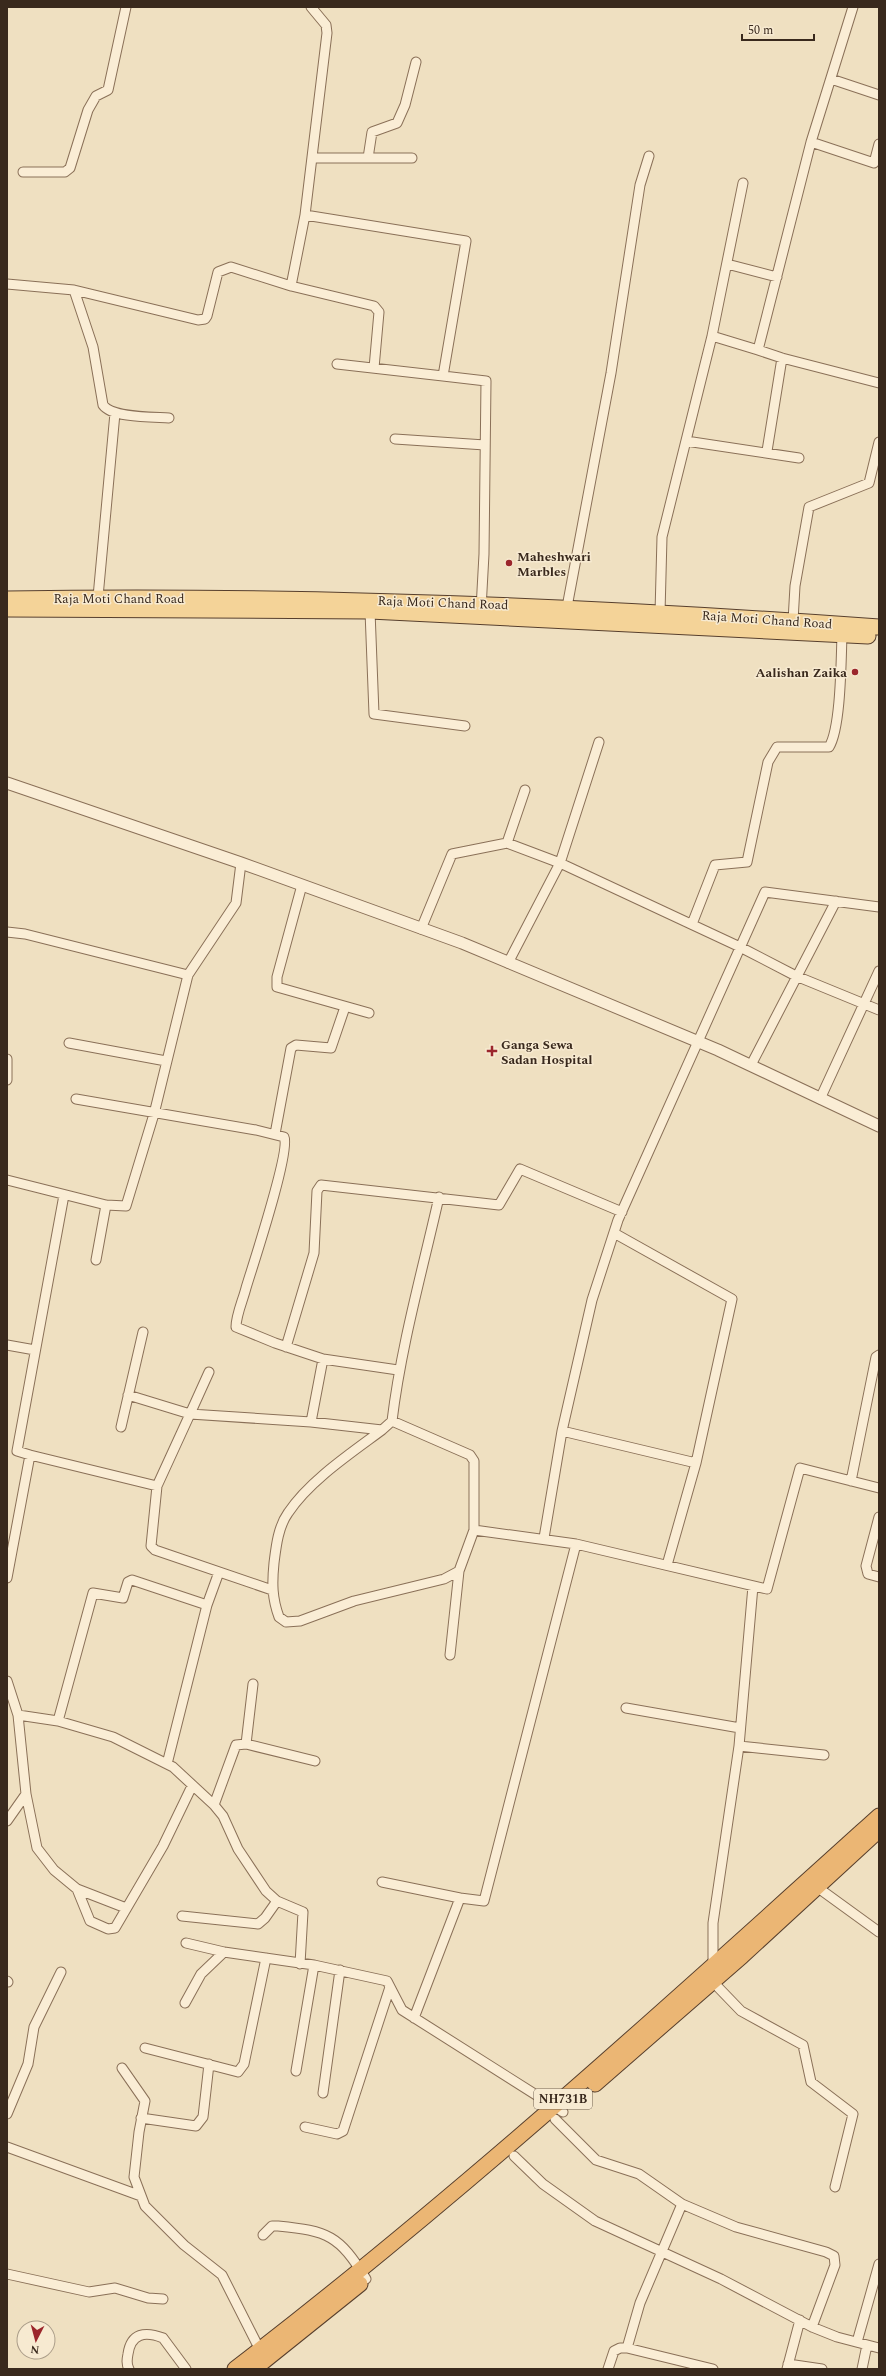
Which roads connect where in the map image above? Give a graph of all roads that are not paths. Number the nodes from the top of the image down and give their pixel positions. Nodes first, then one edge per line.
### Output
1 (126, 7) edge
2 (311, 7) edge
3 (853, 7) edge
4 (416, 62) dead end
5 (831, 79) junction
6 (879, 94) edge
7 (811, 142) junction
8 (879, 144) edge
9 (649, 156) dead end
10 (313, 158) junction
11 (368, 158) junction
12 (412, 158) dead end
13 (23, 172) dead end
14 (744, 183) dead end
15 (305, 215) junction
16 (727, 264) junction
17 (777, 277) junction
18 (7, 284) edge
19 (291, 286) junction
20 (74, 290) junction
21 (712, 336) junction
22 (758, 350) junction
23 (782, 358) junction
24 (337, 364) dead end
25 (374, 368) junction
26 (443, 376) junction
27 (879, 382) edge
28 (115, 413) junction
29 (169, 418) dead end
30 (395, 439) dead end
31 (686, 441) junction
32 (879, 442) edge
33 (485, 445) junction
34 (767, 451) junction
35 (799, 458) dead end
36 (98, 597) junction
37 (7, 599) edge
38 (567, 607) junction
39 (7, 609) edge
40 (481, 609) junction
41 (370, 611) junction
42 (660, 613) junction
43 (793, 620) junction
44 (879, 627) edge
45 (842, 635) junction
46 (879, 636) edge
47 (464, 726) dead end
48 (599, 742) dead end
49 (7, 783) edge
50 (525, 790) dead end
51 (507, 843) junction
52 (241, 863) junction
53 (560, 863) junction
54 (302, 885) junction
55 (836, 901) junction
56 (879, 907) edge
57 (692, 924) junction
58 (421, 928) junction
59 (7, 932) edge
60 (740, 947) junction
61 (508, 963) junction
62 (879, 971) edge
63 (188, 975) junction
64 (796, 976) junction
65 (864, 1004) junction
66 (345, 1007) junction
67 (879, 1010) edge
68 (369, 1013) dead end
69 (698, 1041) junction
70 (69, 1043) dead end
71 (7, 1059) edge
72 (166, 1061) junction
73 (751, 1065) junction
74 (7, 1080) edge
75 (76, 1099) dead end
76 (820, 1099) junction
77 (154, 1114) junction
78 (879, 1126) edge
79 (275, 1134) junction
80 (7, 1180) edge
81 (64, 1195) junction
82 (439, 1198) junction
83 (106, 1205) junction
84 (622, 1212) junction
85 (614, 1233) junction
86 (96, 1260) dead end
87 (143, 1332) dead end
88 (7, 1345) edge
89 (286, 1347) junction
90 (35, 1350) junction
91 (879, 1354) edge
92 (323, 1358) junction
93 (398, 1370) junction
94 (209, 1372) dead end
95 (128, 1396) junction
96 (190, 1414) junction
97 (392, 1421) junction
98 (311, 1422) junction
99 (121, 1427) dead end
100 (382, 1430) junction
101 (562, 1431) junction
102 (30, 1455) junction
103 (696, 1463) junction
104 (851, 1481) junction
105 (156, 1486) junction
106 (879, 1488) edge
107 (879, 1517) edge
108 (474, 1530) junction
109 (544, 1538) junction
110 (576, 1544) junction
111 (667, 1565) junction
112 (459, 1570) junction
113 (219, 1572) junction
114 (879, 1577) edge
115 (7, 1578) edge
116 (753, 1586) junction
117 (272, 1590) junction
118 (207, 1605) junction
119 (450, 1655) dead end
120 (7, 1681) edge
121 (253, 1684) dead end
122 (626, 1708) dead end
123 (18, 1715) junction
124 (58, 1721) junction
125 (740, 1728) junction
126 (246, 1744) junction
127 (739, 1746) junction
128 (824, 1755) dead end
129 (315, 1761) dead end
130 (167, 1764) junction
131 (192, 1786) junction
132 (26, 1794) junction
133 (214, 1804) junction
134 (879, 1816) edge
135 (7, 1821) edge
136 (879, 1830) edge
137 (382, 1882) dead end
138 (817, 1887) junction
139 (77, 1889) junction
140 (460, 1898) junction
141 (277, 1901) junction
142 (126, 1908) junction
143 (182, 1916) dead end
144 (879, 1932) edge
145 (186, 1943) dead end
146 (224, 1952) junction
147 (266, 1958) junction
148 (300, 1964) junction
149 (314, 1965) junction
150 (340, 1970) junction
151 (61, 1972) dead end
152 (713, 1974) junction
153 (390, 1987) junction
154 (185, 2003) dead end
155 (414, 2018) junction
156 (145, 2048) dead end
157 (209, 2064) junction
158 (122, 2068) dead end
159 (296, 2071) dead end
160 (323, 2093) dead end
161 (557, 2112) junction
162 (7, 2114) edge
163 (141, 2118) junction
164 (305, 2127) dead end
165 (7, 2147) edge
166 (514, 2156) junction
167 (835, 2187) dead end
168 (141, 2196) junction
169 (682, 2204) junction
170 (263, 2234) dead end
171 (662, 2252) junction
172 (879, 2264) edge
173 (7, 2274) edge
174 (364, 2274) junction
175 (163, 2299) dead end
176 (800, 2320) junction
177 (812, 2327) junction
178 (857, 2342) junction
179 (867, 2345) junction
180 (627, 2348) junction
181 (879, 2348) edge
182 (263, 2354) junction
183 (788, 2366) edge
184 (129, 2369) edge
185 (186, 2369) edge
186 (235, 2369) edge
187 (254, 2369) edge
188 (608, 2369) edge
189 (713, 2369) edge
190 (822, 2369) edge
191 (862, 2369) edge

1 - 13 street
2 - 10 street
3 - 5 street
4 - 11 street
5 - 6 street
5 - 7 street
7 - 8 street
7 - 17 street
9 - 38 street
10 - 11 street
10 - 15 street
11 - 12 street
14 - 16 street
15 - 19 street
15 - 26 street
16 - 17 street
16 - 21 street
17 - 22 street
18 - 20 street
19 - 20 street
19 - 25 street
20 - 28 street
21 - 22 street
21 - 31 street
22 - 23 street
23 - 27 street
23 - 34 street
24 - 25 street
25 - 26 street
26 - 33 street
28 - 29 street
28 - 36 street
30 - 33 street
31 - 34 street
31 - 42 street
32 - 43 street
33 - 40 street
34 - 35 street
36 - 37 main road, Raja Moti Chand Road
36 - 40 main road, Raja Moti Chand Road
38 - 40 main road, Raja Moti Chand Road
38 - 42 main road, Raja Moti Chand Road
39 - 41 main road
40 - 41 main road
40 - 45 main road
41 - 47 street
42 - 43 main road, Raja Moti Chand Road
43 - 44 main road, Raja Moti Chand Road
45 - 46 main road
45 - 57 street
48 - 53 street
49 - 52 street
50 - 51 street
51 - 53 street
51 - 58 street
52 - 54 street
52 - 63 street
53 - 57 street
53 - 61 street
54 - 58 street
54 - 66 street
55 - 56 street
55 - 60 street
55 - 64 street
57 - 60 street
58 - 61 street
59 - 63 street
60 - 64 street
60 - 69 street
61 - 69 street
62 - 65 street
63 - 72 street
64 - 65 street
64 - 73 street
65 - 67 street
65 - 76 street
66 - 68 street
66 - 79 street
69 - 73 street
69 - 84 street
70 - 72 street
71 - 74 street
72 - 77 street
73 - 76 street
75 - 77 street
76 - 78 street
77 - 79 street
77 - 83 street
79 - 89 street
80 - 81 street
81 - 83 street
81 - 90 street
82 - 84 street
82 - 89 street
82 - 93 street
83 - 86 street
84 - 85 street
85 - 101 street
85 - 103 street
87 - 95 street
88 - 90 street
89 - 92 street
90 - 102 street
91 - 104 street
92 - 93 street
92 - 98 street
93 - 97 street
94 - 96 street
95 - 96 street
95 - 99 street
96 - 98 street
96 - 105 street
97 - 100 street
97 - 108 street
98 - 100 street
100 - 117 street
101 - 103 street
101 - 109 street
102 - 105 street
102 - 115 street
103 - 111 street
104 - 106 street
104 - 116 street
105 - 113 street
107 - 114 street
108 - 109 street
108 - 112 street
109 - 110 street
110 - 111 street
110 - 140 street
111 - 116 street
112 - 117 street
112 - 119 street
113 - 117 street
113 - 118 street
116 - 125 street
118 - 124 street
118 - 130 street
120 - 123 street
121 - 126 street
122 - 125 street
123 - 124 street
123 - 132 street
124 - 130 street
125 - 127 street
126 - 129 street
126 - 133 street
127 - 128 street
127 - 152 street
130 - 131 street
131 - 133 street
131 - 142 street
132 - 135 street
132 - 139 street
133 - 141 street
134 - 152 highway, NH731B
136 - 138 highway, NH731B
137 - 140 street
138 - 144 street
138 - 152 highway, NH731B
139 - 142 street
139 - 142 street
140 - 155 street
141 - 143 street
141 - 148 street
145 - 146 street
146 - 147 street
146 - 154 street
147 - 148 street
147 - 157 street
148 - 149 street
149 - 150 street
149 - 159 street
150 - 153 street
150 - 160 street
151 - 162 street
152 - 161 highway, NH731B
152 - 167 street
153 - 155 street
153 - 164 street
155 - 161 street
156 - 157 street
157 - 163 street
158 - 163 street
161 - 166 highway, NH731B
161 - 169 street
161 - 174 highway, NH731B
163 - 168 street
165 - 168 street
166 - 171 street
166 - 174 highway, NH731B
168 - 182 street
169 - 171 street
169 - 177 street
170 - 174 street
171 - 176 street
171 - 180 street
172 - 178 street
173 - 175 street
174 - 182 highway, NH731B
176 - 177 street
176 - 183 street
177 - 178 street
178 - 179 street
179 - 181 street
179 - 191 street
180 - 188 street
180 - 189 street
182 - 186 highway, NH731B
182 - 187 highway, NH731B
183 - 190 street
184 - 185 street

